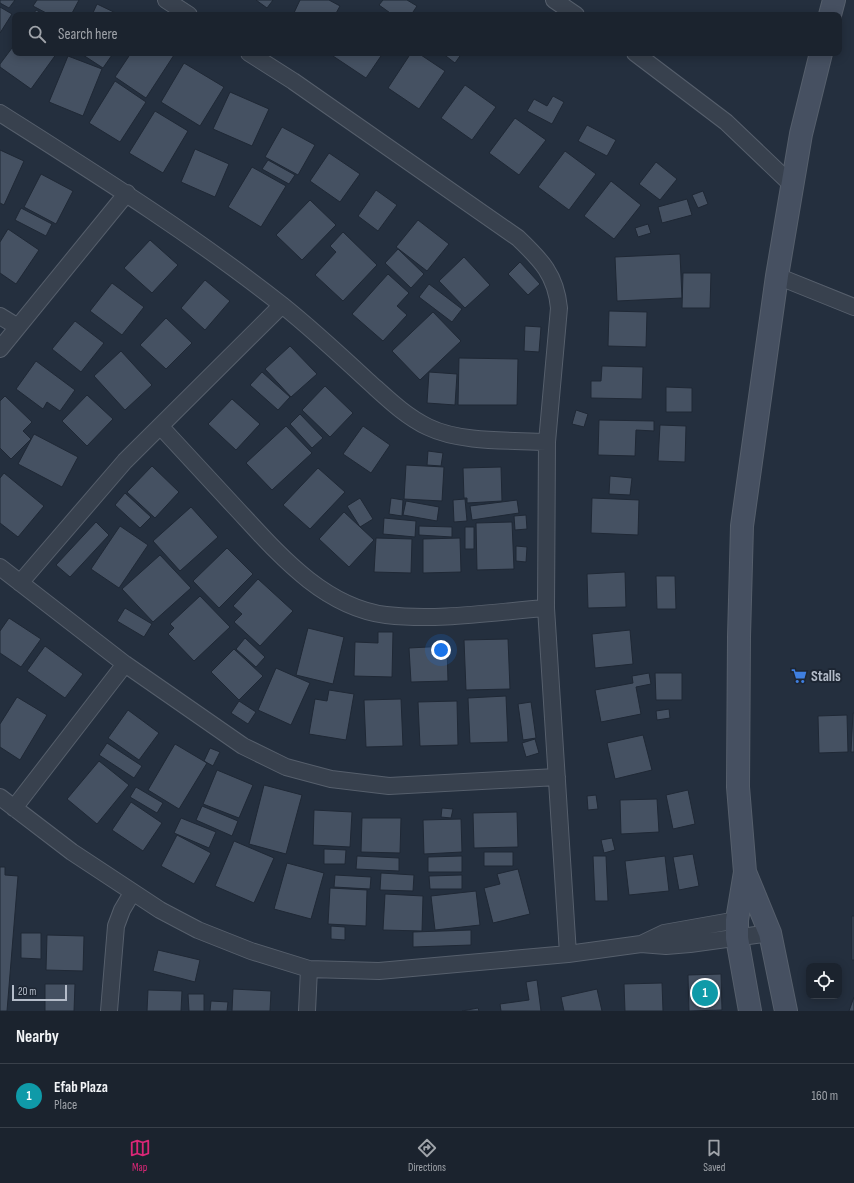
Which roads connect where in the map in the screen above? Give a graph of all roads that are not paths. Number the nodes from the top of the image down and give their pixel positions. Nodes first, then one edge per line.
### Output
1 (166, 0) edge
2 (554, 0) edge
3 (834, 0) edge
4 (184, 12) edge
5 (572, 12) edge
6 (831, 12) edge
7 (254, 56) edge
8 (639, 56) edge
9 (820, 56) edge
10 (0, 113) edge
11 (792, 185) junction
12 (127, 193) junction
13 (777, 276) junction
14 (282, 305) junction
15 (854, 307) edge
16 (0, 316) edge
17 (18, 327) junction
18 (0, 349) edge
19 (161, 427) junction
20 (547, 442) junction
21 (0, 567) edge
22 (20, 583) junction
23 (546, 608) junction
24 (125, 664) junction
25 (557, 777) junction
26 (0, 797) edge
27 (14, 808) junction
28 (745, 872) junction
29 (132, 892) junction
30 (737, 929) junction
31 (770, 933) junction
32 (568, 954) junction
33 (309, 969) junction
34 (109, 1011) edge
35 (307, 1011) edge
36 (750, 1011) edge
37 (786, 1011) edge

1 - 4 street
2 - 5 street
3 - 6 street
7 - 20 street
8 - 11 street
9 - 11 street
10 - 12 street
11 - 13 street
12 - 14 street
12 - 17 street
13 - 15 street
13 - 28 street
14 - 19 street
14 - 20 street
16 - 17 street
17 - 18 street
19 - 22 street
19 - 23 street
20 - 23 street
21 - 22 street
22 - 24 street
23 - 25 street
24 - 25 street
24 - 27 street
25 - 32 street
26 - 27 street
27 - 29 street
28 - 30 street
28 - 31 street
29 - 33 street
29 - 34 street
30 - 31 street
30 - 32 street
30 - 36 street
31 - 37 street
32 - 33 street
33 - 35 street

